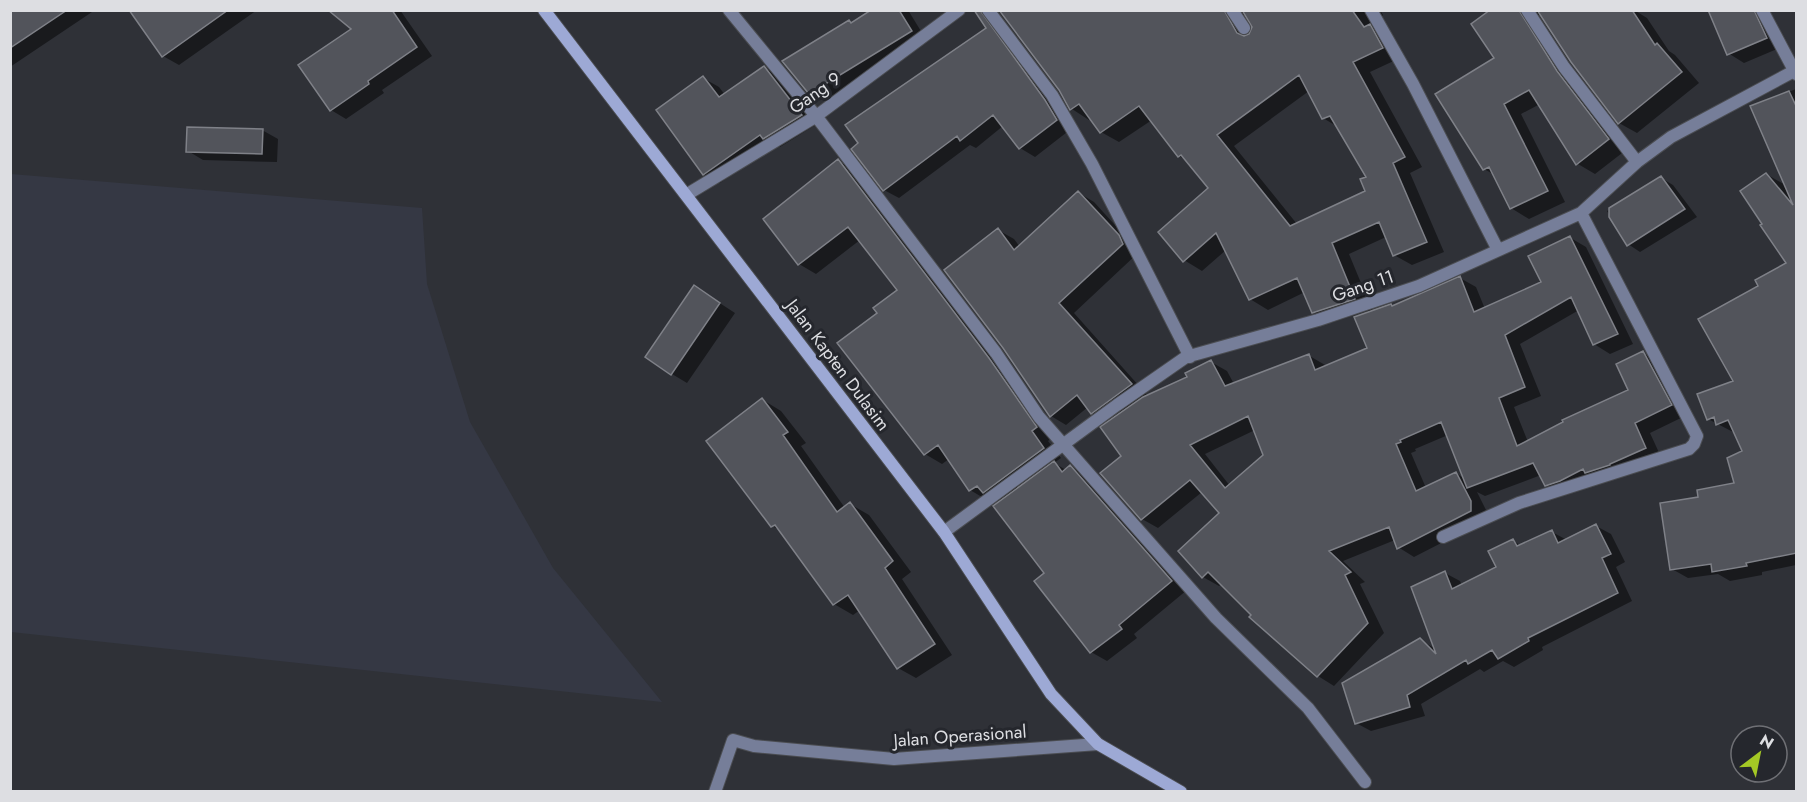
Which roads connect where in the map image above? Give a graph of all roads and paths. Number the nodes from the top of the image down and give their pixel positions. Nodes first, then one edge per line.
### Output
1 (544, 10) edge
2 (729, 10) edge
3 (959, 10) edge
4 (988, 10) edge
5 (1232, 10) edge
6 (1371, 10) edge
7 (1527, 10) edge
8 (1762, 10) edge
9 (1244, 28) dead end
10 (1796, 72) edge
11 (815, 117) junction
12 (1637, 162) junction
13 (686, 195) junction
14 (1581, 213) junction
15 (1498, 250) junction
16 (1190, 357) junction
17 (1065, 444) junction
18 (944, 532) junction
19 (1443, 537) dead end
20 (1098, 744) junction
21 (1365, 782) dead end
22 (1180, 790) edge
23 (715, 792) edge

1 - 13 main road, Jalan Kapten Dulasim
2 - 11 street
3 - 11 street, Gang 9
4 - 16 street
5 - 9 street
6 - 15 street
7 - 12 street
8 - 10 street
10 - 12 street, Gang 11
11 - 13 street, Gang 9
11 - 17 street
12 - 14 street, Gang 11
13 - 18 main road, Jalan Kapten Dulasim
14 - 15 street, Gang 11
14 - 19 street
15 - 16 street, Gang 11
16 - 17 street, Gang 11
17 - 18 street, Gang 11
17 - 21 street
18 - 20 main road, Jalan Kapten Dulasim
20 - 22 main road
20 - 23 street, Jalan Operasional

